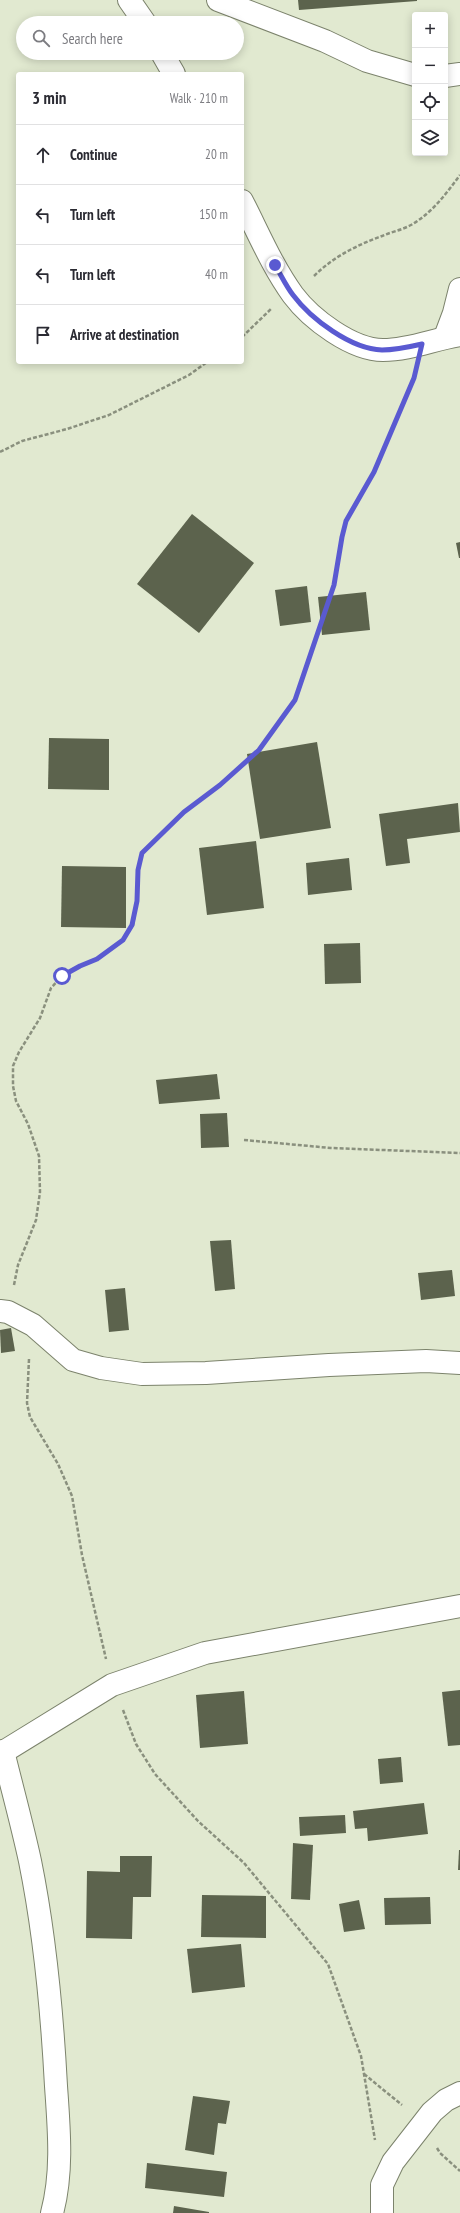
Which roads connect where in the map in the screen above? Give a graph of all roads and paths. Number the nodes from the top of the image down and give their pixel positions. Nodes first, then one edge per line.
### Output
1 (129, 0) edge
2 (218, 0) edge
3 (139, 16) edge
4 (166, 60) edge
5 (173, 72) edge
6 (412, 74) edge
7 (460, 74) edge
8 (448, 76) edge
9 (460, 175) edge
10 (244, 205) edge
11 (460, 289) edge
12 (290, 291) junction
13 (244, 335) edge
14 (452, 336) edge
15 (422, 344) junction
16 (204, 364) edge
17 (0, 452) edge
18 (244, 1140) dead end
19 (460, 1153) edge
20 (4, 1312) edge
21 (33, 1325) junction
22 (460, 1363) edge
23 (460, 1606) edge
24 (112, 1685) junction
25 (2, 1753) edge
26 (364, 2073) junction
27 (460, 2094) edge
28 (423, 2123) junction
29 (382, 2185) junction
30 (52, 2213) edge
31 (382, 2213) edge

1 - 3 street
2 - 6 street
4 - 5 street
7 - 8 street
9 - 12 path
10 - 12 street
11 - 14 street
12 - 13 path
12 - 15 street
14 - 15 street
15 - 20 path
16 - 17 path
18 - 19 path
20 - 21 street
21 - 22 street
21 - 24 path
23 - 24 street
24 - 25 street
24 - 26 path
25 - 30 street
26 - 28 path
26 - 29 path
27 - 28 street
28 - 29 street
29 - 31 street

